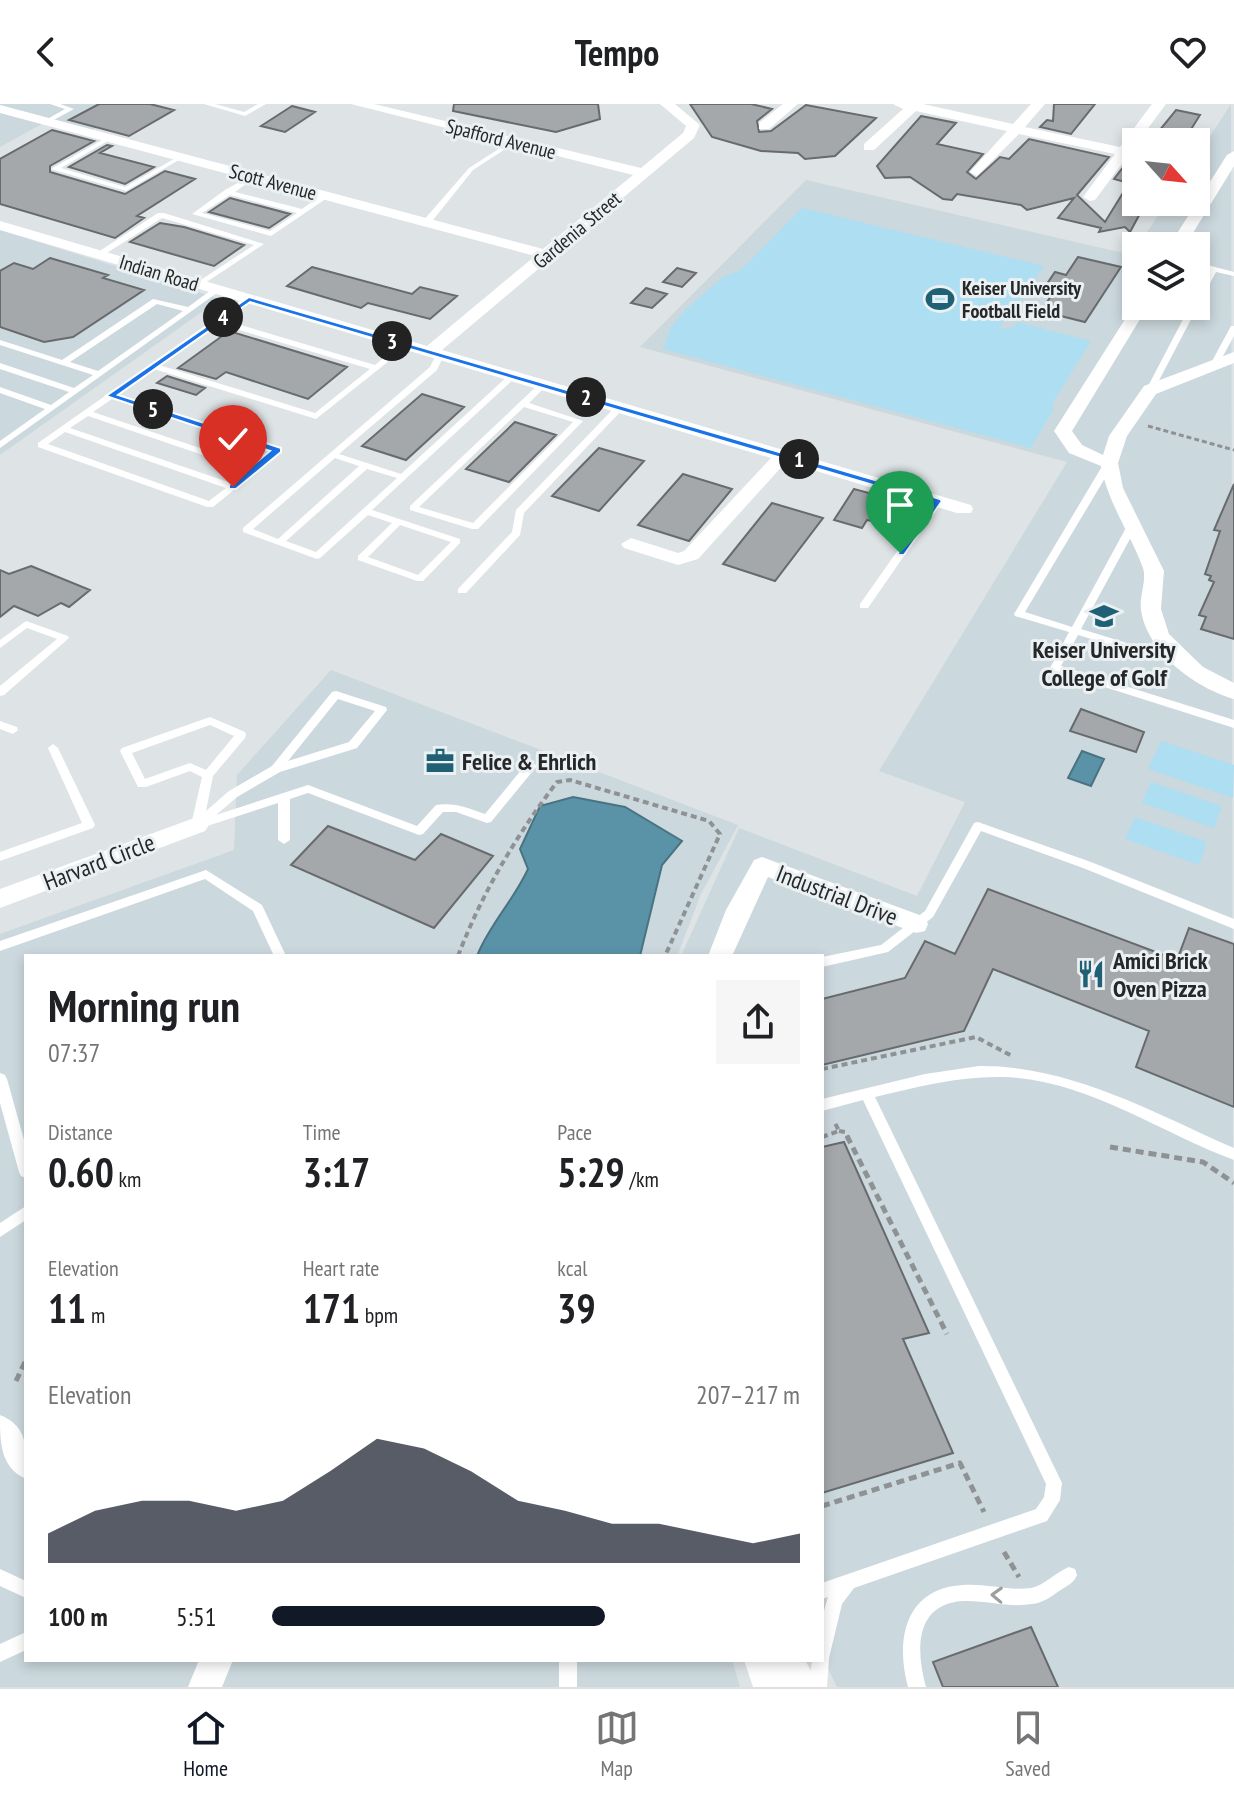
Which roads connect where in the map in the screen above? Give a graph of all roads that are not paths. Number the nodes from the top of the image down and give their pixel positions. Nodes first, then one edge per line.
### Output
1 (53, 104) edge
2 (80, 104) edge
3 (207, 104) edge
4 (263, 104) edge
5 (358, 104) edge
6 (667, 104) edge
7 (791, 104) edge
8 (1038, 104) edge
9 (1159, 104) edge
10 (910, 105) edge
11 (71, 109) junction
12 (1, 110) edge
13 (46, 122) junction
14 (764, 126) dead end
15 (1142, 128) edge
16 (1016, 129) junction
17 (109, 138) junction
18 (513, 142) junction
19 (869, 147) dead end
20 (1122, 152) edge
21 (1122, 155) edge
22 (1234, 155) edge
23 (181, 157) junction
24 (977, 172) dead end
25 (644, 173) junction
26 (252, 177) junction
27 (228, 192) junction
28 (326, 196) junction
29 (1090, 197) dead end
30 (303, 212) junction
31 (426, 223) junction
32 (0, 225) edge
33 (1186, 232) edge
34 (99, 254) junction
35 (547, 255) junction
36 (1210, 268) edge
37 (1214, 269) junction
38 (1234, 274) edge
39 (1210, 276) edge
40 (199, 285) junction
41 (217, 290) junction
42 (249, 299) junction
43 (189, 310) junction
44 (1131, 320) edge
45 (1187, 320) edge
46 (218, 321) junction
47 (1234, 328) edge
48 (0, 342) edge
49 (405, 345) junction
50 (435, 354) junction
51 (1225, 360) edge
52 (63, 363) junction
53 (0, 366) edge
54 (153, 366) junction
55 (376, 368) junction
56 (98, 374) junction
57 (513, 376) junction
58 (543, 385) junction
59 (0, 390) edge
60 (1150, 390) junction
61 (74, 391) junction
62 (111, 396) junction
63 (522, 404) junction
64 (620, 407) junction
65 (51, 408) junction
66 (87, 413) junction
67 (64, 429) junction
68 (0, 445) edge
69 (783, 454) junction
70 (333, 455) junction
71 (1109, 463) junction
72 (366, 465) junction
73 (254, 469) junction
74 (403, 477) junction
75 (233, 487) junction
76 (937, 501) junction
77 (964, 509) dead end
78 (366, 511) junction
79 (398, 522) junction
80 (1132, 526) junction
81 (280, 542) junction
82 (631, 544) dead end
83 (462, 591) dead end
84 (864, 606) dead end
85 (1075, 631) junction
86 (0, 645) edge
87 (1185, 664) junction
88 (0, 692) edge
89 (1234, 692) edge
90 (1234, 724) edge
91 (0, 725) edge
92 (13, 730) dead end
93 (53, 748) dead end
94 (531, 766) dead end
95 (276, 769) junction
96 (208, 775) junction
97 (284, 797) junction
98 (197, 825) junction
99 (284, 840) dead end
100 (0, 857) edge
101 (0, 899) edge
102 (916, 924) junction
103 (1234, 924) edge
104 (0, 946) edge
105 (279, 954) edge
106 (721, 954) edge
107 (824, 962) edge
108 (0, 1079) edge
109 (867, 1095) junction
110 (824, 1105) edge
111 (1234, 1154) edge
112 (24, 1165) edge
113 (24, 1213) edge
114 (0, 1231) edge
115 (0, 1430) edge
116 (24, 1460) edge
117 (1069, 1575) dead end
118 (0, 1577) edge
119 (849, 1583) junction
120 (24, 1589) edge
121 (824, 1590) edge
122 (24, 1642) edge
123 (824, 1645) edge
124 (0, 1653) edge
125 (215, 1662) edge
126 (568, 1662) edge
127 (762, 1662) edge
128 (786, 1662) edge
129 (821, 1662) edge
130 (205, 1687) edge
131 (568, 1687) edge
132 (770, 1687) edge
133 (803, 1687) edge
134 (818, 1687) edge
135 (917, 1687) edge

1 - 11 lane
2 - 11 lane
3 - 4 lane
5 - 18 street, Spafford Avenue
6 - 25 street, Gardenia Street
7 - 14 street
8 - 16 street
9 - 15 street
10 - 16 street
10 - 19 street
11 - 13 lane
12 - 13 street, Scott Avenue
13 - 17 street, Scott Avenue
16 - 20 street
16 - 24 street
17 - 23 street, Scott Avenue
17 - 23 lane
18 - 25 street, Spafford Avenue
18 - 31 lane
21 - 29 street
22 - 33 street
23 - 26 street, Scott Avenue
25 - 35 street, Gardenia Street
26 - 27 lane
26 - 28 street, Scott Avenue
27 - 30 lane
27 - 30 lane
28 - 30 lane
28 - 31 street, Scott Avenue
31 - 35 street, Scott Avenue
32 - 34 street, Indian Road
34 - 40 street, Indian Road
34 - 40 lane
35 - 50 street, Gardenia Street
36 - 37 lane
37 - 38 lane
37 - 39 lane
40 - 41 street, Indian Road
41 - 42 street, Indian Road
41 - 43 lane
42 - 46 lane
42 - 49 street, Indian Road
43 - 52 lane
43 - 56 lane
44 - 71 street
45 - 60 lane
46 - 54 lane
46 - 55 lane
47 - 51 lane
48 - 52 lane
49 - 50 street, Indian Road
49 - 55 lane
50 - 57 street, Indian Road
50 - 70 lane
51 - 60 street
52 - 56 lane
53 - 61 lane
54 - 55 lane
54 - 62 lane
56 - 61 lane
57 - 58 street, Indian Road
57 - 74 lane
58 - 63 lane
58 - 64 street, Indian Road
59 - 65 lane
60 - 71 street
61 - 65 lane
62 - 66 lane
62 - 73 lane
63 - 63 lane
64 - 69 street, Indian Road
64 - 83 lane
65 - 68 lane
66 - 67 lane
66 - 73 lane
67 - 75 lane
67 - 75 lane
69 - 76 street, Indian Road
69 - 82 street
70 - 72 lane
70 - 81 lane
71 - 80 street
71 - 85 lane
72 - 74 lane
72 - 81 lane
73 - 75 lane
74 - 78 lane
76 - 77 street, Indian Road
76 - 84 lane
78 - 79 lane
78 - 81 lane
79 - 79 lane
80 - 85 lane
80 - 87 street
85 - 87 lane
85 - 90 lane
86 - 88 lane
87 - 89 street
91 - 92 lane
93 - 100 lane
94 - 97 lane
95 - 95 lane
95 - 98 lane
96 - 96 lane
96 - 98 lane
97 - 98 lane
97 - 99 lane
98 - 101 street, Harvard Circle
102 - 103 lane
102 - 106 street, Industrial Drive
102 - 107 lane
104 - 105 lane
108 - 112 lane
109 - 110 lane
109 - 111 lane
109 - 119 lane
113 - 114 lane
115 - 116 street
117 -> 135 lane
118 - 120 lane
119 - 121 lane
119 - 123 lane
122 - 124 lane
125 - 130 street
126 - 131 lane
127 - 132 street
128 - 133 street
129 - 134 lane

